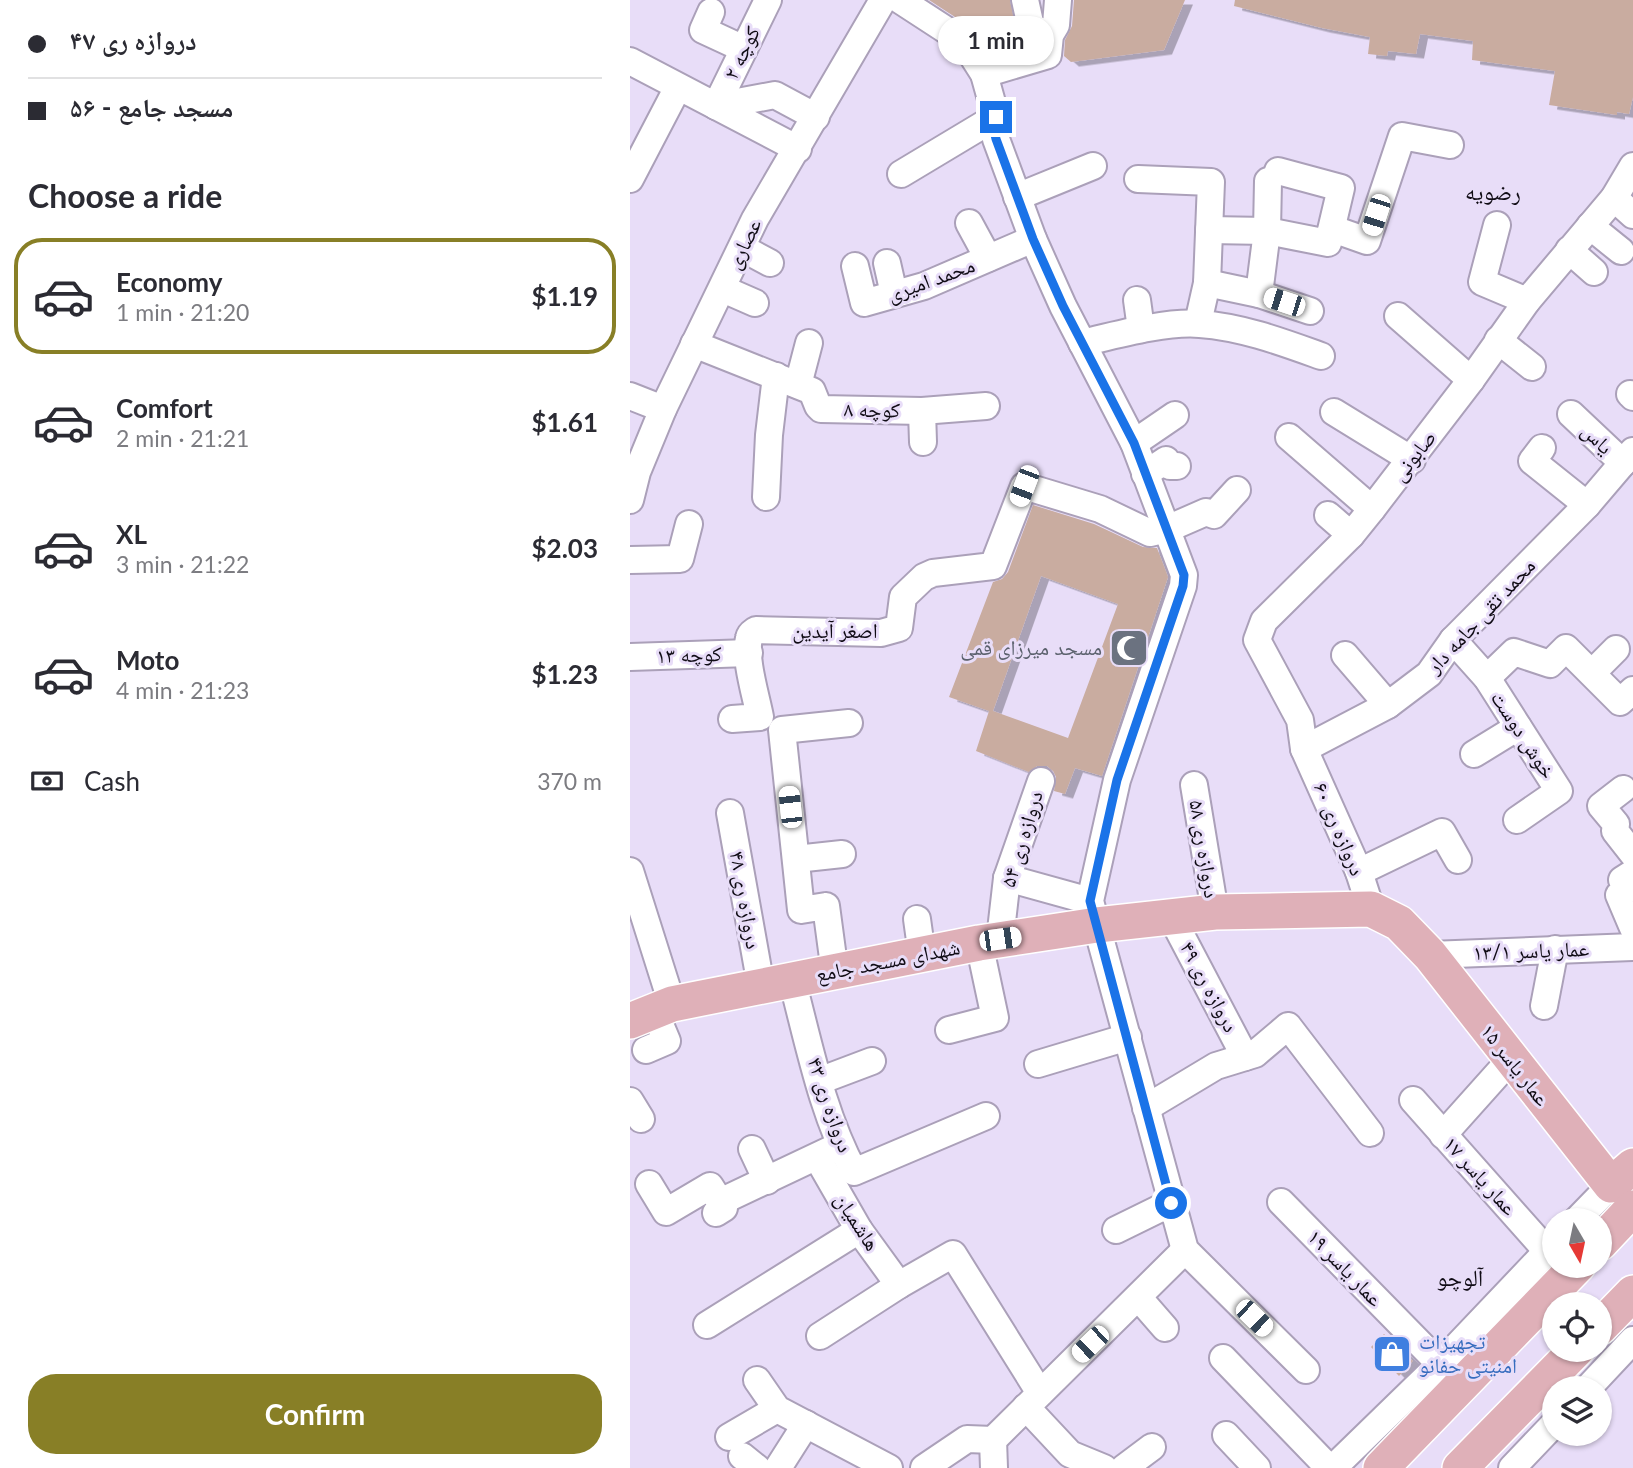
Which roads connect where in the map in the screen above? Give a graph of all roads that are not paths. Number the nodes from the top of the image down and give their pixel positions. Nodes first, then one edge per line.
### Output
1 (768, 0) edge
2 (1025, 0) edge
3 (1058, 0) edge
4 (900, 1) edge
5 (711, 12) dead end
6 (1049, 45) junction
7 (744, 50) junction
8 (631, 64) edge
9 (984, 74) junction
10 (678, 87) junction
11 (716, 106) junction
12 (816, 117) junction
13 (996, 117) junction
14 (1450, 145) dead end
15 (798, 149) junction
16 (1093, 166) dead end
17 (1633, 166) edge
18 (901, 174) dead end
19 (630, 179) edge
20 (1138, 179) dead end
21 (1017, 197) junction
22 (1623, 206) edge
23 (969, 223) dead end
24 (1497, 225) dead end
25 (1590, 226) junction
26 (1333, 229) junction
27 (1209, 230) junction
28 (1267, 231) junction
29 (1033, 239) junction
30 (742, 248) junction
31 (1569, 250) junction
32 (1621, 251) dead end
33 (988, 258) junction
34 (770, 263) dead end
35 (887, 263) dead end
36 (855, 265) dead end
37 (1594, 272) dead end
38 (1207, 283) junction
39 (723, 289) junction
40 (1259, 293) junction
41 (894, 294) junction
42 (1137, 300) dead end
43 (1527, 301) junction
44 (755, 303) dead end
45 (1310, 311) dead end
46 (1398, 316) dead end
47 (1198, 323) junction
48 (1141, 329) junction
49 (1498, 340) junction
50 (809, 343) dead end
51 (1082, 343) junction
52 (694, 344) junction
53 (1321, 356) dead end
54 (1532, 367) dead end
55 (1471, 380) junction
56 (787, 381) junction
57 (630, 396) edge
58 (986, 406) dead end
59 (663, 409) junction
60 (922, 411) junction
61 (1334, 412) dead end
62 (1572, 414) dead end
63 (1175, 415) dead end
64 (1289, 437) dead end
65 (923, 442) dead end
66 (1134, 443) junction
67 (1542, 448) dead end
68 (1628, 457) edge
69 (1412, 460) junction
70 (1177, 466) dead end
71 (633, 472) edge
72 (1145, 474) junction
73 (1237, 490) dead end
74 (766, 497) dead end
75 (630, 500) edge
76 (1587, 505) junction
77 (1372, 509) junction
78 (1328, 515) dead end
79 (689, 524) dead end
80 (1167, 529) junction
81 (1351, 535) junction
82 (630, 560) edge
83 (1453, 640) junction
84 (1616, 649) dead end
85 (749, 653) junction
86 (1345, 655) dead end
87 (630, 657) edge
88 (1592, 673) junction
89 (1487, 678) junction
90 (1633, 690) edge
91 (1388, 705) junction
92 (732, 719) dead end
93 (849, 723) dead end
94 (1518, 727) junction
95 (1304, 750) junction
96 (1474, 754) dead end
97 (1041, 781) dead end
98 (1194, 785) dead end
99 (1623, 789) dead end
100 (730, 813) dead end
101 (1517, 820) dead end
102 (842, 854) dead end
103 (1632, 855) edge
104 (796, 859) junction
105 (1458, 860) dead end
106 (630, 871) edge
107 (1359, 872) junction
108 (1007, 878) junction
109 (1215, 912) junction
110 (1094, 913) junction
111 (1385, 916) junction
112 (1172, 918) junction
113 (917, 919) dead end
114 (1633, 928) edge
115 (989, 941) junction
116 (1633, 947) edge
117 (1555, 949) junction
118 (922, 955) junction
119 (1430, 955) junction
120 (835, 973) junction
121 (776, 983) junction
122 (1544, 1006) dead end
123 (651, 1021) edge
124 (949, 1031) dead end
125 (1128, 1037) junction
126 (1245, 1057) junction
127 (1511, 1059) junction
128 (872, 1061) dead end
129 (1038, 1064) dead end
130 (819, 1081) junction
131 (1413, 1100) dead end
132 (1146, 1108) junction
133 (986, 1116) dead end
134 (1370, 1133) dead end
135 (1443, 1135) junction
136 (752, 1149) dead end
137 (828, 1152) junction
138 (766, 1181) junction
139 (649, 1184) dead end
140 (1625, 1186) edge
141 (1281, 1202) dead end
142 (1171, 1203) junction
143 (1594, 1208) edge
144 (1612, 1215) edge
145 (859, 1230) junction
146 (1116, 1230) dead end
147 (1542, 1235) edge
148 (1185, 1250) junction
149 (1542, 1270) edge
150 (1542, 1275) edge
151 (899, 1285) junction
152 (1633, 1293) edge
153 (1138, 1297) junction
154 (1612, 1315) edge
155 (707, 1325) dead end
156 (1164, 1328) dead end
157 (820, 1336) dead end
158 (1633, 1340) edge
159 (1223, 1358) dead end
160 (1564, 1362) edge
161 (1440, 1364) junction
162 (1306, 1370) dead end
163 (1599, 1376) edge
164 (757, 1380) dead end
165 (1033, 1400) junction
166 (777, 1409) junction
167 (806, 1424) junction
168 (1226, 1435) dead end
169 (1542, 1436) edge
170 (992, 1440) junction
171 (1152, 1447) dead end
172 (743, 1454) edge
173 (778, 1468) edge
174 (889, 1468) edge
175 (924, 1468) edge
176 (994, 1468) edge
177 (1104, 1468) edge
178 (1125, 1468) edge
179 (1257, 1468) edge
180 (1331, 1468) edge
181 (1381, 1468) edge
182 (1460, 1468) edge
183 (1512, 1468) edge

1 - 7 street, کوچه ۲
2 - 6 street
3 - 6 street
4 - 9 street
4 - 12 street, عصاری
5 - 7 street
6 - 9 street
7 - 11 street, کوچه ۲
8 - 10 street
9 - 13 street
10 - 11 street
10 - 19 street
11 - 12 street
11 - 15 street
12 - 15 street, عصاری
13 - 18 street
13 - 21 street
14 - 26 street
15 - 30 street, عصاری
16 - 21 street
17 - 22 street, صابونی
20 - 27 street
21 - 29 street
22 - 25 street, صابونی
23 - 33 street
24 - 43 street
25 - 31 street, صابونی
25 - 32 street
26 - 28 street
26 - 28 street
27 - 28 street
27 - 38 street
28 - 40 street
29 - 33 street, محمد امیری
29 - 51 street
30 - 34 street
30 - 39 street, عصاری
31 - 37 street
31 - 43 street, صابونی
33 - 41 street, محمد امیری
35 - 41 street
36 - 41 street, محمد امیری
38 - 40 street
38 - 47 street
39 - 44 street
39 - 52 street, عصاری
40 - 45 street
42 - 48 street
43 - 49 street, صابونی
46 - 55 street
47 - 48 street
47 - 53 street
48 - 51 street
49 - 54 street
49 - 55 street, صابونی
50 - 56 street
51 - 66 street
52 - 56 street, کوچه ۸
52 - 59 street, عصاری
55 - 69 street, صابونی
56 - 60 street, کوچه ۸
56 - 74 street
57 - 59 street
58 - 60 street, کوچه ۸
59 - 71 street, عصاری
60 - 65 street
61 - 69 street
62 - 68 street, یاس
63 - 66 street
64 - 77 street
66 - 72 street
67 - 76 street
68 - 76 street, محمد تقی جامه دار
69 - 77 street, صابونی
70 - 72 street
71 - 75 street, عصاری
72 - 80 street
73 - 80 street
76 - 83 street, محمد تقی جامه دار
77 - 81 street, صابونی
78 - 81 street
79 - 82 street
80 - 85 street, اصغر آیدین
80 - 110 street
81 - 95 street, صابونی
83 - 89 street, خوش دوست
83 - 91 street, محمد تقی جامه دار
84 - 88 street
85 - 87 street, کوچه ۱۳
85 - 92 street
86 - 91 street
88 - 89 street
88 - 90 street
89 - 94 street, خوش دوست
91 - 95 street, محمد تقی جامه دار
93 - 104 street
94 - 96 street
94 - 101 street, خوش دوست
95 - 107 street, دروازه ری ۶۰
97 - 108 street, دروازه ری ۵۴
98 - 109 street, دروازه ری ۵۸
99 - 103 street
100 - 121 street, دروازه ری ۴۸
102 - 104 street
103 - 114 street
104 - 120 street
105 - 107 street
106 - 123 street
107 - 111 street, دروازه ری ۶۰
108 - 110 street
108 - 115 street, دروازه ری ۵۴
109 - 111 main road, شهدای مسجد جامع
109 - 112 main road, شهدای مسجد جامع
110 - 112 main road, شهدای مسجد جامع
110 - 115 main road, شهدای مسجد جامع
110 - 125 street
111 - 119 main road, عمار یاسر ۱۵
112 - 126 street, دروازه ری ۴۹
113 - 118 street
115 - 118 main road, شهدای مسجد جامع
115 - 124 street, دروازه ری ۵۴
116 - 117 street, عمار یاسر ۱۳/۱
117 - 119 street, عمار یاسر ۱۳/۱
117 - 122 street
118 - 120 main road, شهدای مسجد جامع
119 - 127 main road, عمار یاسر ۱۵
120 - 121 main road, شهدای مسجد جامع
121 - 123 main road, شهدای مسجد جامع
121 - 130 street, دروازه ری ۴۳
125 - 129 street
125 - 132 street
126 - 132 street
126 - 134 street
127 - 135 street
127 - 140 main road, عمار یاسر ۱۵
128 - 130 street
130 - 137 street, دروازه ری ۴۳
131 - 135 street, عمار یاسر ۱۷
132 - 142 street
133 - 137 street, دروازه ری ۴۳
135 - 147 street, عمار یاسر ۱۷
136 - 138 street
137 - 138 street
137 - 145 street, هاشمیان
138 - 139 street
140 - 143 street
140 - 144 main road
141 - 161 street, عمار یاسر ۱۹
142 - 146 street
142 - 148 street
145 - 151 street, هاشمیان
145 - 155 street
148 - 153 street
148 - 162 street
149 - 161 street
150 - 181 main road
151 - 157 street
151 - 165 street
152 - 154 main road
153 - 156 street
153 - 165 street
158 - 163 street
159 - 180 street
160 - 182 main road
161 - 180 street
164 - 166 street
165 - 170 street
165 - 177 street
166 - 167 street
166 - 172 street
167 - 173 street
167 - 174 street
168 - 179 street
169 - 183 street
170 - 175 street
170 - 176 street
171 - 178 street

